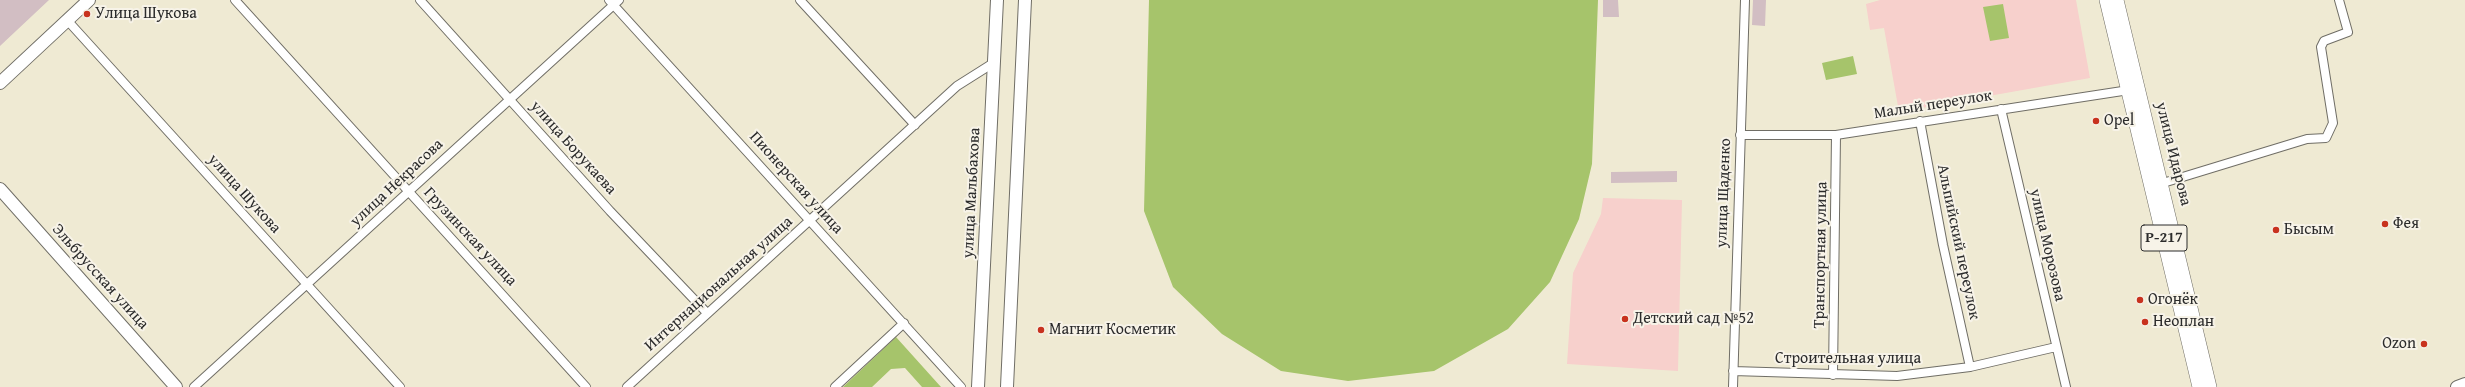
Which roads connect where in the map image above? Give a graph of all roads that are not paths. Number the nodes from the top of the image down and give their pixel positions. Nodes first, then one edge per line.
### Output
1 (89, 0) edge
2 (235, 0) edge
3 (420, 0) edge
4 (800, 0) edge
5 (997, 0) edge
6 (1025, 0) edge
7 (1745, 0) edge
8 (2106, 0) edge
9 (2117, 0) edge
10 (2339, 0) edge
11 (614, 2) edge
12 (67, 20) junction
13 (994, 62) junction
14 (0, 83) edge
15 (2129, 90) junction
16 (510, 98) junction
17 (2001, 108) junction
18 (1920, 121) junction
19 (915, 125) junction
20 (1836, 135) junction
21 (1740, 136) junction
22 (2163, 184) junction
23 (0, 189) edge
24 (408, 191) junction
25 (810, 220) junction
26 (307, 284) junction
27 (707, 313) junction
28 (904, 323) junction
29 (2056, 347) junction
30 (1970, 367) junction
31 (1733, 371) junction
32 (1833, 375) junction
33 (2465, 384) edge
34 (176, 387) edge
35 (194, 387) edge
36 (400, 387) edge
37 (586, 387) edge
38 (627, 387) edge
39 (835, 387) edge
40 (961, 387) edge
41 (978, 387) edge
42 (1007, 387) edge
43 (1733, 387) edge
44 (2066, 387) edge
45 (2199, 387) edge
46 (2210, 387) edge
47 (2456, 387) edge

1 - 12 main road
2 - 24 street, Грузинская улица
3 - 16 street, улица Борукаева
4 - 19 street
5 - 13 main road, улица Мальбахова
6 - 42 main road
7 - 21 street, улица Щаденко
8 - 15 main road, улица Идарова / Р-217
9 - 22 main road, улица Идарова / Р-217
10 - 22 street
11 - 16 street, улица Некрасова
11 - 25 street, Пионерская улица
12 - 14 main road
12 - 26 street, улица Шукова
13 - 19 street, Интернациональная улица
13 - 41 main road, улица Мальбахова
15 - 17 street, Малый переулок
15 - 45 main road, улица Идарова / Р-217
16 - 24 street, улица Некрасова
16 - 27 street, улица Борукаева
17 - 18 street, Малый переулок
17 - 29 street, улица Морозова
18 - 20 street, Малый переулок
18 - 30 street, Альпийский переулок
19 - 25 street, Интернациональная улица
20 - 21 street, Малый переулок
20 - 32 street, Транспортная улица
21 - 31 street, улица Щаденко
22 - 46 main road, улица Идарова / Р-217
23 - 34 main road, Эльбрусская улица
24 - 26 street, улица Некрасова
24 - 37 street, Грузинская улица
25 - 27 street, Интернациональная улица
25 - 28 street, Пионерская улица
26 - 35 street, улица Некрасова
26 - 36 street, улица Шукова
27 - 38 street, Интернациональная улица
28 - 39 street
28 - 40 street, Пионерская улица
29 - 30 street, Строительная улица
29 - 44 street, улица Морозова
30 - 32 street, Строительная улица
31 - 32 street, Строительная улица
31 - 43 street, улица Щаденко
33 - 47 main road

